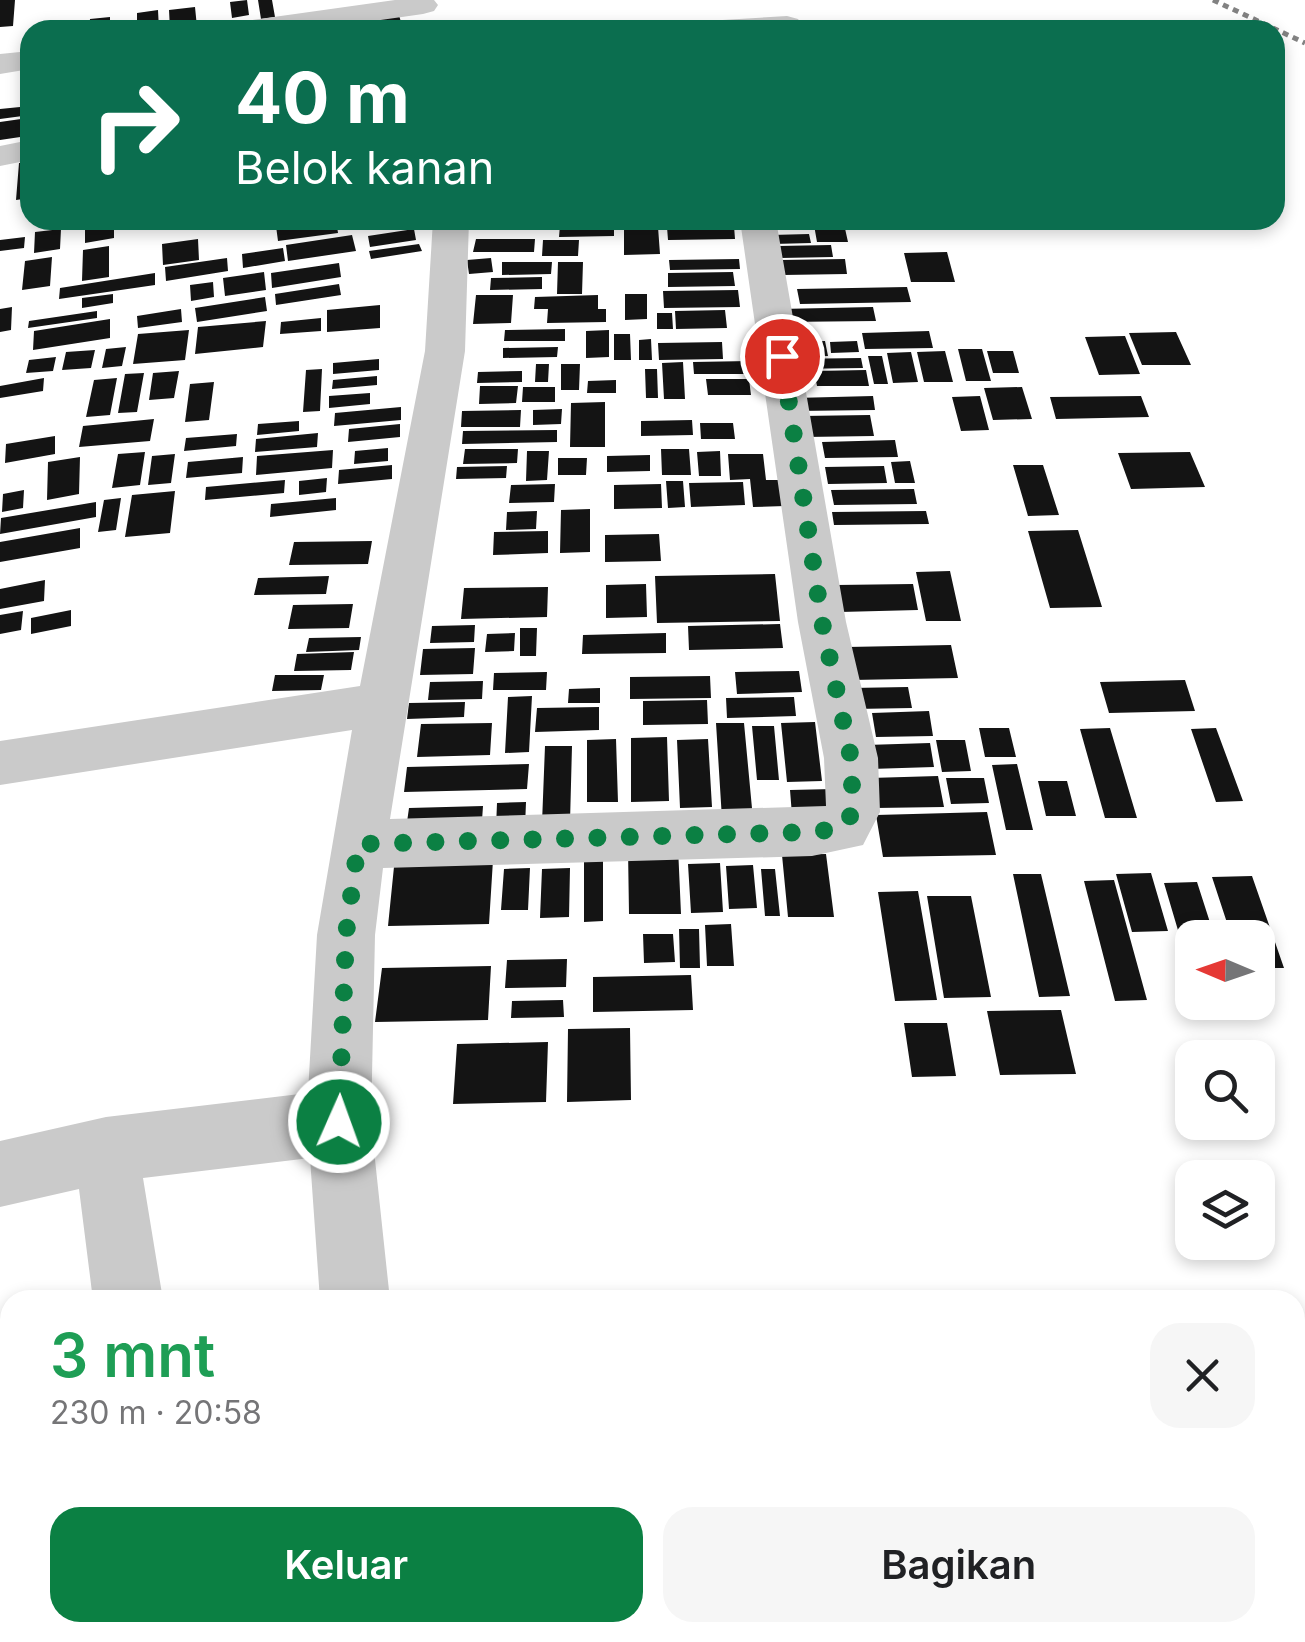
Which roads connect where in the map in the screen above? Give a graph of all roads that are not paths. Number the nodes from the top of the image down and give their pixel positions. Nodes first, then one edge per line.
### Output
1 (425, 12) edge
2 (345, 20) edge
3 (451, 230) edge
4 (760, 230) edge
5 (382, 704) junction
6 (0, 763) edge
7 (358, 844) junction
8 (339, 1122) junction
9 (106, 1150) junction
10 (0, 1174) edge
11 (127, 1290) edge
12 (354, 1290) edge

1 - 2 street
3 - 5 street
4 - 7 street
5 - 6 street
5 - 7 street
7 - 8 street
8 - 9 street
8 - 12 street
9 - 10 street
9 - 11 street

